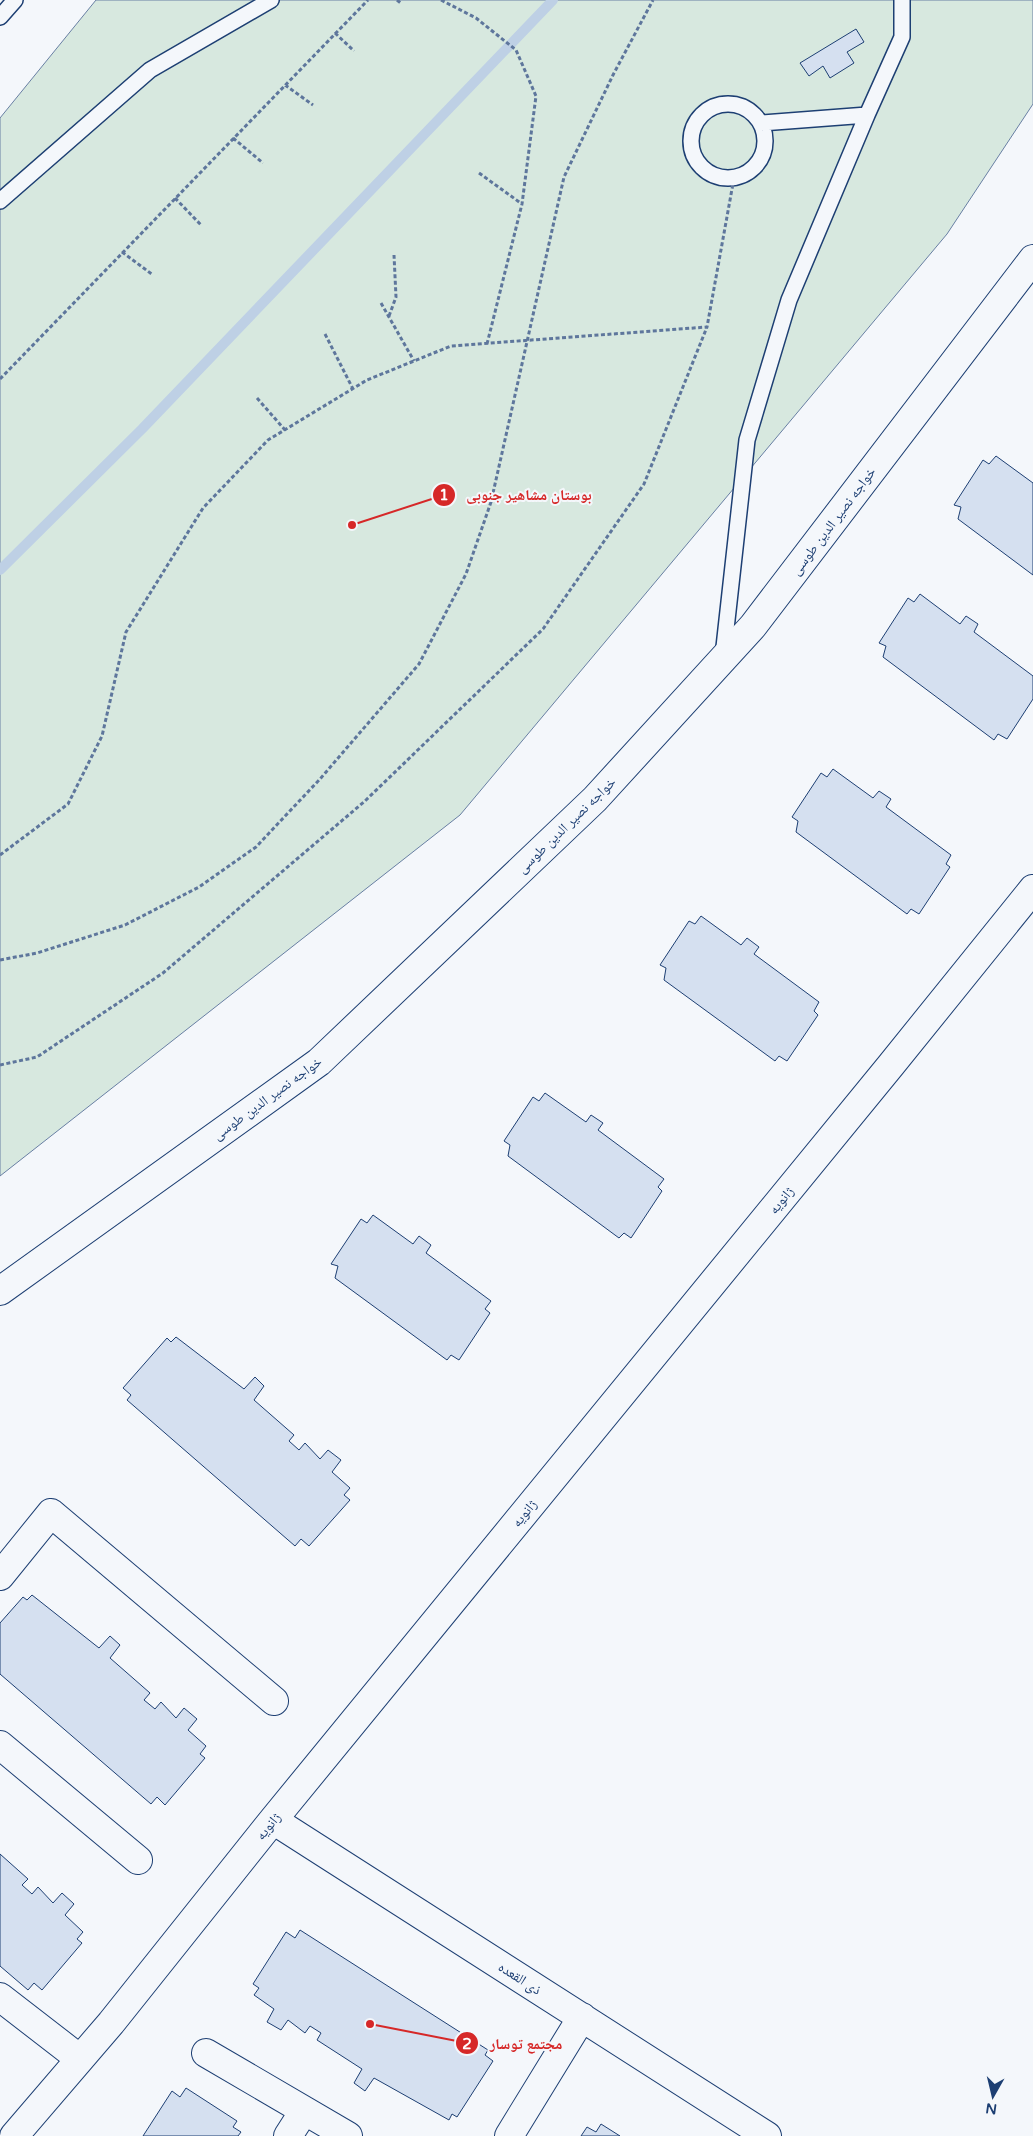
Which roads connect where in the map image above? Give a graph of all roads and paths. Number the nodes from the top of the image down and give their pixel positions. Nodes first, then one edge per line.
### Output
1 (15, 0) edge
2 (271, 0) edge
3 (368, 0) edge
4 (397, 0) edge
5 (441, 0) edge
6 (653, 0) edge
7 (902, 0) edge
8 (402, 4) dead end
9 (0, 17) edge
10 (335, 34) junction
11 (354, 51) dead end
12 (285, 85) junction
13 (313, 105) dead end
14 (867, 115) junction
15 (761, 123) junction
16 (233, 138) junction
17 (263, 164) dead end
18 (479, 173) dead end
19 (734, 178) junction
20 (175, 198) junction
21 (0, 201) edge
22 (522, 204) junction
23 (201, 225) dead end
24 (122, 252) junction
25 (394, 255) dead end
26 (1033, 259) edge
27 (153, 275) dead end
28 (381, 303) dead end
29 (389, 317) junction
30 (707, 327) junction
31 (325, 334) dead end
32 (526, 340) junction
33 (487, 344) junction
34 (414, 362) junction
35 (0, 378) edge
36 (353, 389) junction
37 (257, 398) dead end
38 (286, 430) junction
39 (722, 660) junction
40 (0, 855) edge
41 (1033, 889) edge
42 (0, 960) edge
43 (0, 1065) edge
44 (0, 1291) edge
45 (0, 1576) edge
46 (274, 1701) dead end
47 (0, 1745) edge
48 (273, 1820) junction
49 (138, 1860) dead end
50 (0, 1997) edge
51 (582, 2017) junction
52 (206, 2053) dead end
53 (80, 2059) junction
54 (304, 2110) junction
55 (14, 2136) edge
56 (288, 2136) edge
57 (348, 2136) edge
58 (509, 2136) edge
59 (767, 2136) edge

1 - 9 lane
2 - 21 lane
3 - 10 path
4 - 8 path
5 - 22 path
6 - 32 path
7 - 14 lane
10 - 11 path
10 - 12 path
12 - 13 path
12 - 16 path
14 - 15 lane
14 - 39 lane
15 - 19 lane
15 - 19 lane
16 - 17 path
16 - 20 path
18 - 22 path
19 - 30 path
20 - 23 path
20 - 24 path
22 - 33 path
24 - 27 path
24 - 35 path
25 - 29 path
26 - 39 street, خواجه نصیر الدین طوسی
28 - 29 path
29 - 34 path
30 - 32 path
30 - 43 path
31 - 36 path
32 - 33 path
32 - 42 path
33 - 34 path
34 - 36 path
36 - 38 path
37 - 38 path
38 - 40 path
39 - 44 street, خواجه نصیر الدین طوسی
41 - 48 street, ژانویه
45 - 46 street
47 - 49 street
48 - 51 street, ذی القعده
48 - 53 street, ژانویه
50 - 53 street
51 - 58 street
51 - 59 street, ذی القعده
52 - 54 street
53 - 55 street, ژانویه
54 - 56 street
54 - 57 street

